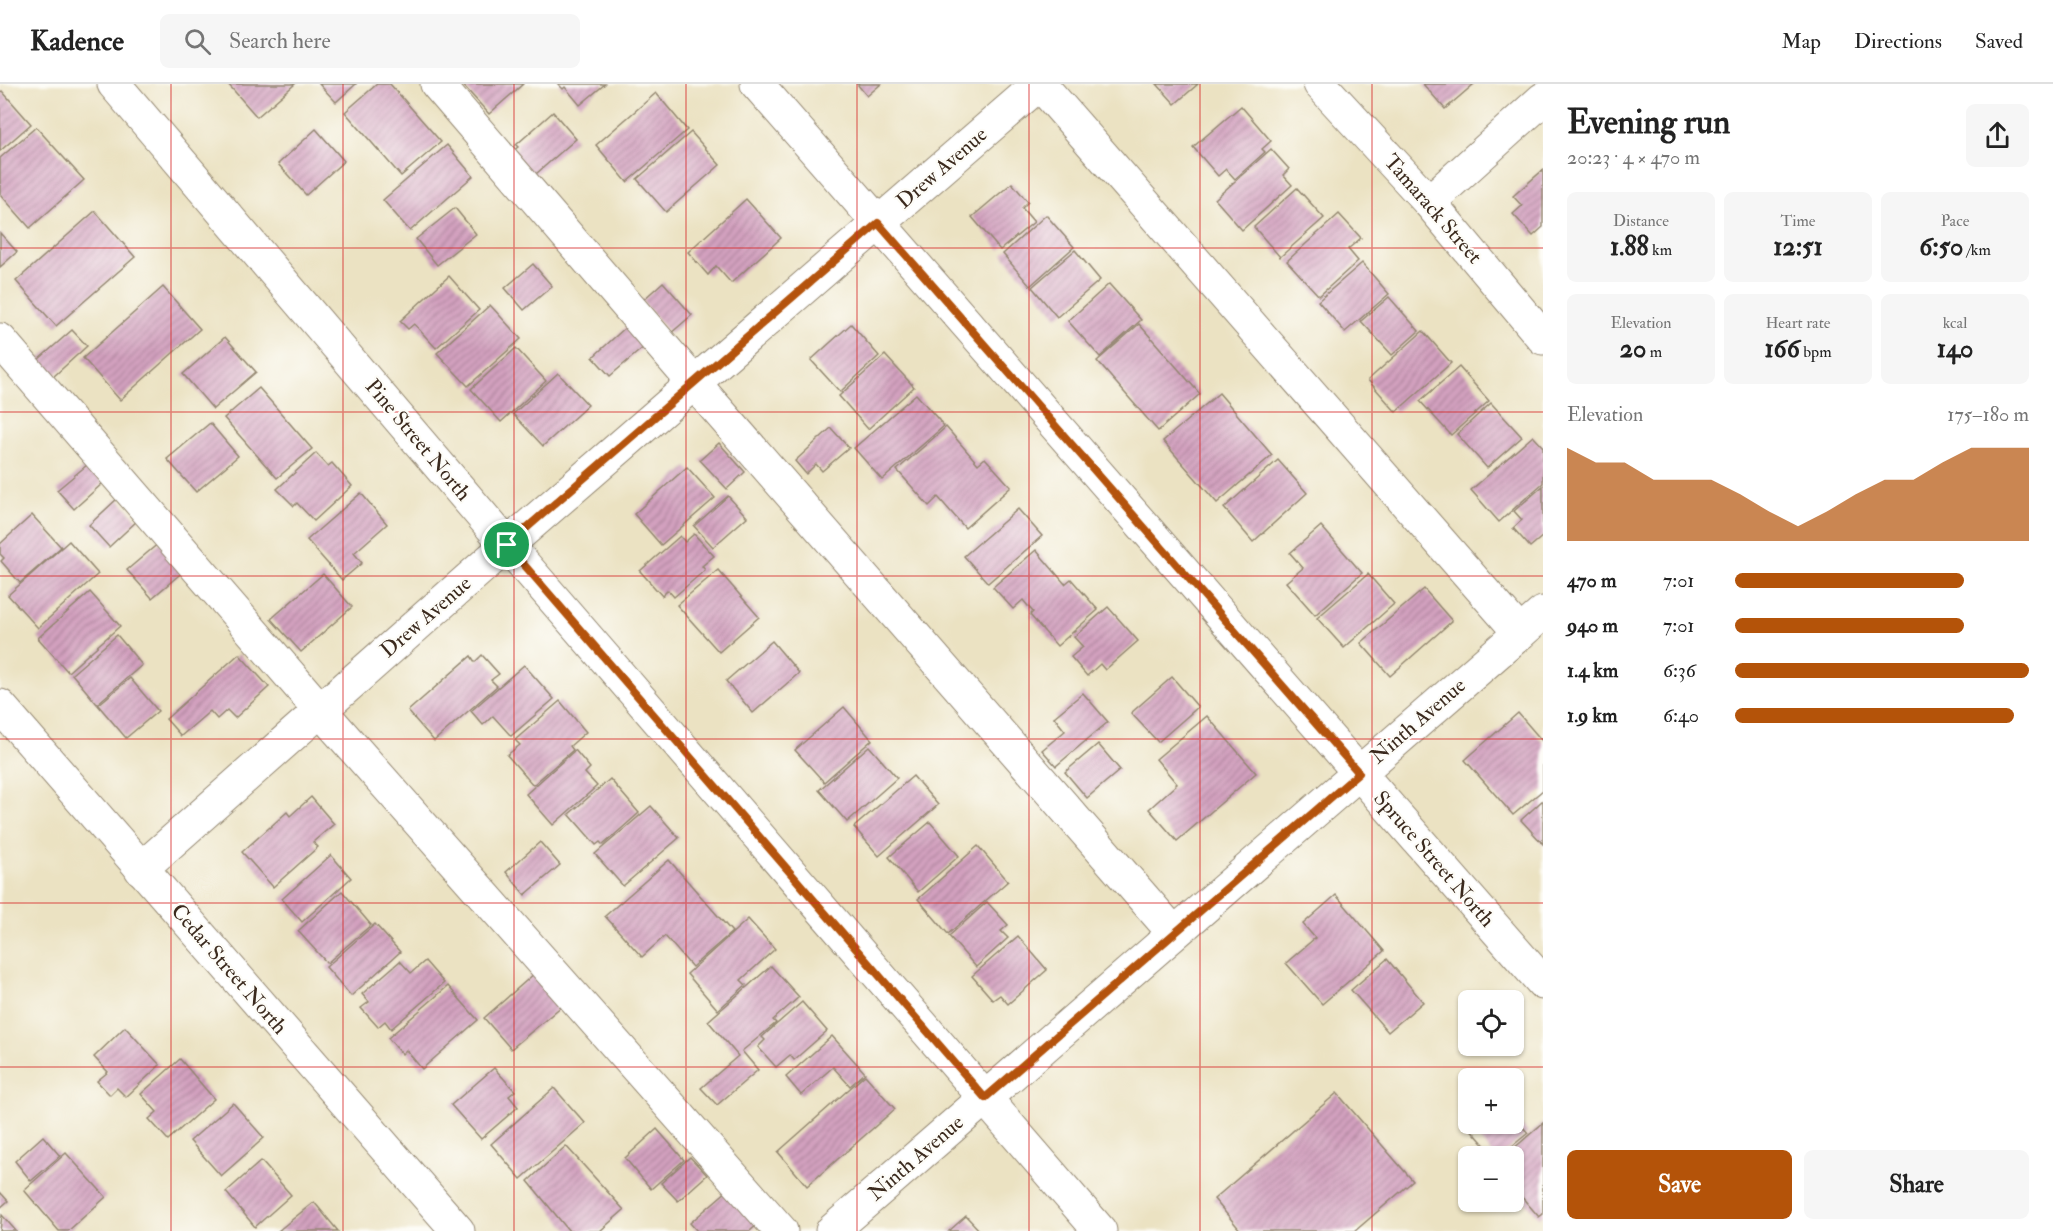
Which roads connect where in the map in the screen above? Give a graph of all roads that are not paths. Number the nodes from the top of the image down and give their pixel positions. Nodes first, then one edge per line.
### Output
1 (114, 84) edge
2 (437, 84) edge
3 (757, 84) edge
4 (1039, 84) edge
5 (1320, 84) edge
6 (1543, 99) edge
7 (1429, 202) junction
8 (878, 223) junction
9 (1543, 338) edge
10 (0, 340) edge
11 (694, 383) junction
12 (507, 545) junction
13 (1532, 623) edge
14 (0, 706) edge
15 (320, 710) junction
16 (1359, 773) junction
17 (141, 869) junction
18 (1174, 933) junction
19 (1543, 983) edge
20 (985, 1098) junction
21 (458, 1231) edge
22 (781, 1231) edge
23 (832, 1231) edge
24 (1100, 1231) edge

1 - 12 street, Pine Street North
2 - 11 street
3 - 8 street, Spruce Street North
4 - 8 street, Drew Avenue
4 - 13 street
5 - 7 street, Tamarack Street
6 - 7 street
7 - 9 street, Tamarack Street
8 - 11 street, Drew Avenue
8 - 16 street, Spruce Street North
10 - 15 street
11 - 12 street, Drew Avenue
11 - 18 street
12 - 15 street, Drew Avenue
12 - 20 street, Pine Street North
13 - 16 street, Ninth Avenue
14 - 17 street, Cedar Street North
15 - 17 street, Drew Avenue
15 - 22 street
16 - 18 street, Ninth Avenue
16 - 19 street, Spruce Street North
17 - 21 street, Cedar Street North
18 - 20 street, Ninth Avenue
20 - 23 street, Ninth Avenue
20 - 24 street, Pine Street North

